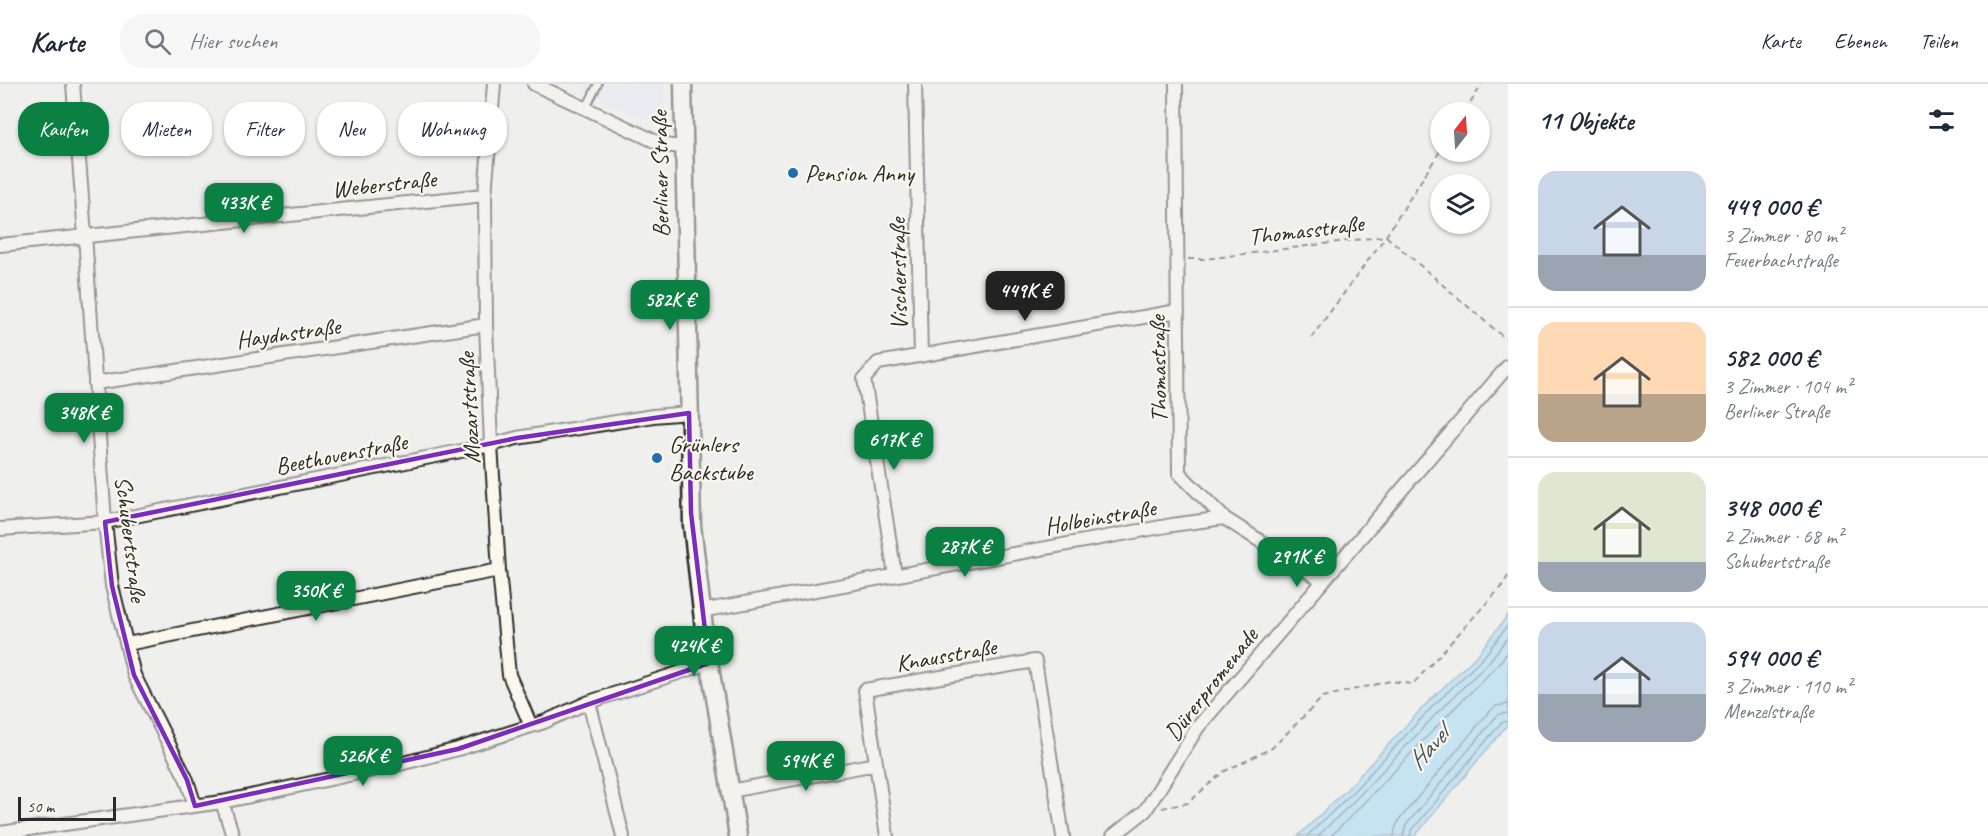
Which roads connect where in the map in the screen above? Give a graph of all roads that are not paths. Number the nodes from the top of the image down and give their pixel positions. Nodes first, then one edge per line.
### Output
1 (73, 84) edge
2 (494, 84) edge
3 (534, 84) edge
4 (598, 84) edge
5 (682, 84) edge
6 (915, 84) edge
7 (1176, 84) edge
8 (586, 108) junction
9 (683, 147) junction
10 (485, 195) junction
11 (85, 235) junction
12 (0, 245) edge
13 (1178, 311) junction
14 (486, 325) junction
15 (921, 356) junction
16 (1508, 366) edge
17 (95, 383) junction
18 (689, 413) junction
19 (491, 445) junction
20 (1224, 518) junction
21 (105, 522) junction
22 (0, 529) edge
23 (499, 570) junction
24 (895, 575) junction
25 (1323, 580) junction
26 (701, 611) junction
27 (127, 644) junction
28 (709, 663) junction
29 (589, 702) junction
30 (531, 726) junction
31 (876, 764) junction
32 (730, 791) junction
33 (222, 802) junction
34 (195, 806) junction
35 (40, 832) edge
36 (0, 833) edge
37 (233, 836) edge
38 (623, 836) edge
39 (738, 836) edge
40 (887, 836) edge
41 (1063, 836) edge
42 (1113, 836) edge

1 - 11 street, Schubertstraße
2 - 10 street, Mozartstraße
3 - 8 street
4 - 8 lane
5 - 9 main road, Berliner Straße
6 - 15 street, Vischerstraße
7 - 13 street, Thomastraße
8 - 9 street
9 - 18 main road, Berliner Straße
10 - 11 street, Weberstraße
10 - 14 street, Mozartstraße
11 - 12 street, Weberstraße
11 - 17 street, Schubertstraße
13 - 15 street
13 - 20 street, Thomastraße
14 - 17 street, Haydnstraße
14 - 19 street, Mozartstraße
15 - 24 street
16 - 25 street, Dürerpromenade
17 - 21 street, Schubertstraße
18 - 19 street, Beethovenstraße
18 - 26 main road, Berliner Straße
19 - 21 street, Beethovenstraße
19 - 23 street, Mozartstraße
20 - 24 street, Holbeinstraße
20 - 25 street, Thomastraße
21 - 22 street, Beethovenstraße
21 - 27 street, Schubertstraße
23 - 27 street
23 - 30 street, Mozartstraße
24 - 26 street, Holbeinstraße
25 - 42 street, Dürerpromenade
26 - 28 main road, Berliner Straße
27 - 34 street, Schubertstraße
28 - 29 street
28 - 32 main road, Berliner Straße
29 - 30 street
29 - 38 street
30 - 33 street
31 - 32 street
31 - 40 street
31 - 41 street, Knausstraße
32 - 39 main road, Berliner Straße
33 - 34 street
33 - 37 street
34 - 35 street
35 - 36 street

